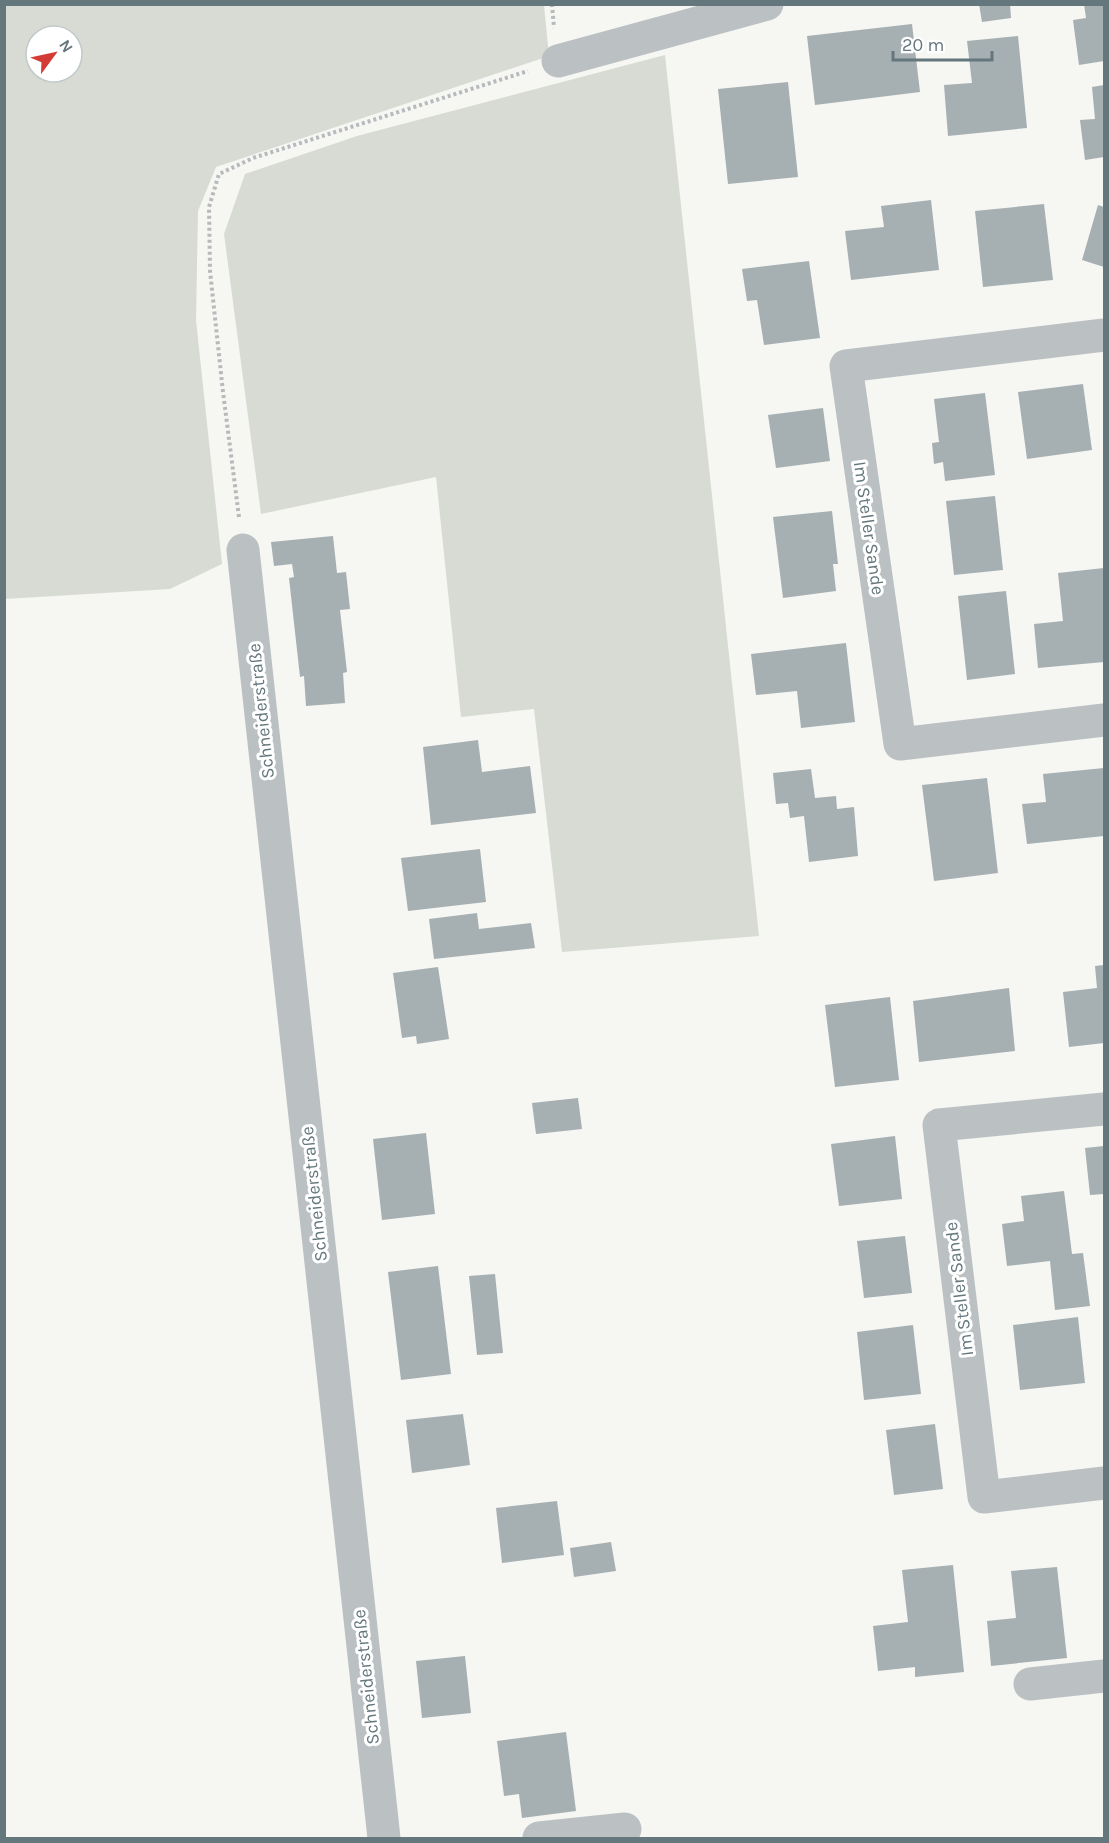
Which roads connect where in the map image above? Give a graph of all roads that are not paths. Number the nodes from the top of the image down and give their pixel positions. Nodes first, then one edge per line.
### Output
1 (767, 4) edge
2 (558, 61) road end
3 (1104, 335) edge
4 (243, 550) road end
5 (1104, 720) edge
6 (1104, 1109) edge
7 (1104, 1483) edge
8 (1104, 1676) edge
9 (1030, 1684) dead end
10 (625, 1829) dead end
11 (384, 1839) edge
12 (538, 1839) edge

1 - 2 street
3 - 5 street, Im Steller Sande
4 - 11 street, Schneiderstraße
6 - 7 street, Im Steller Sande
8 - 9 street
10 - 12 street

